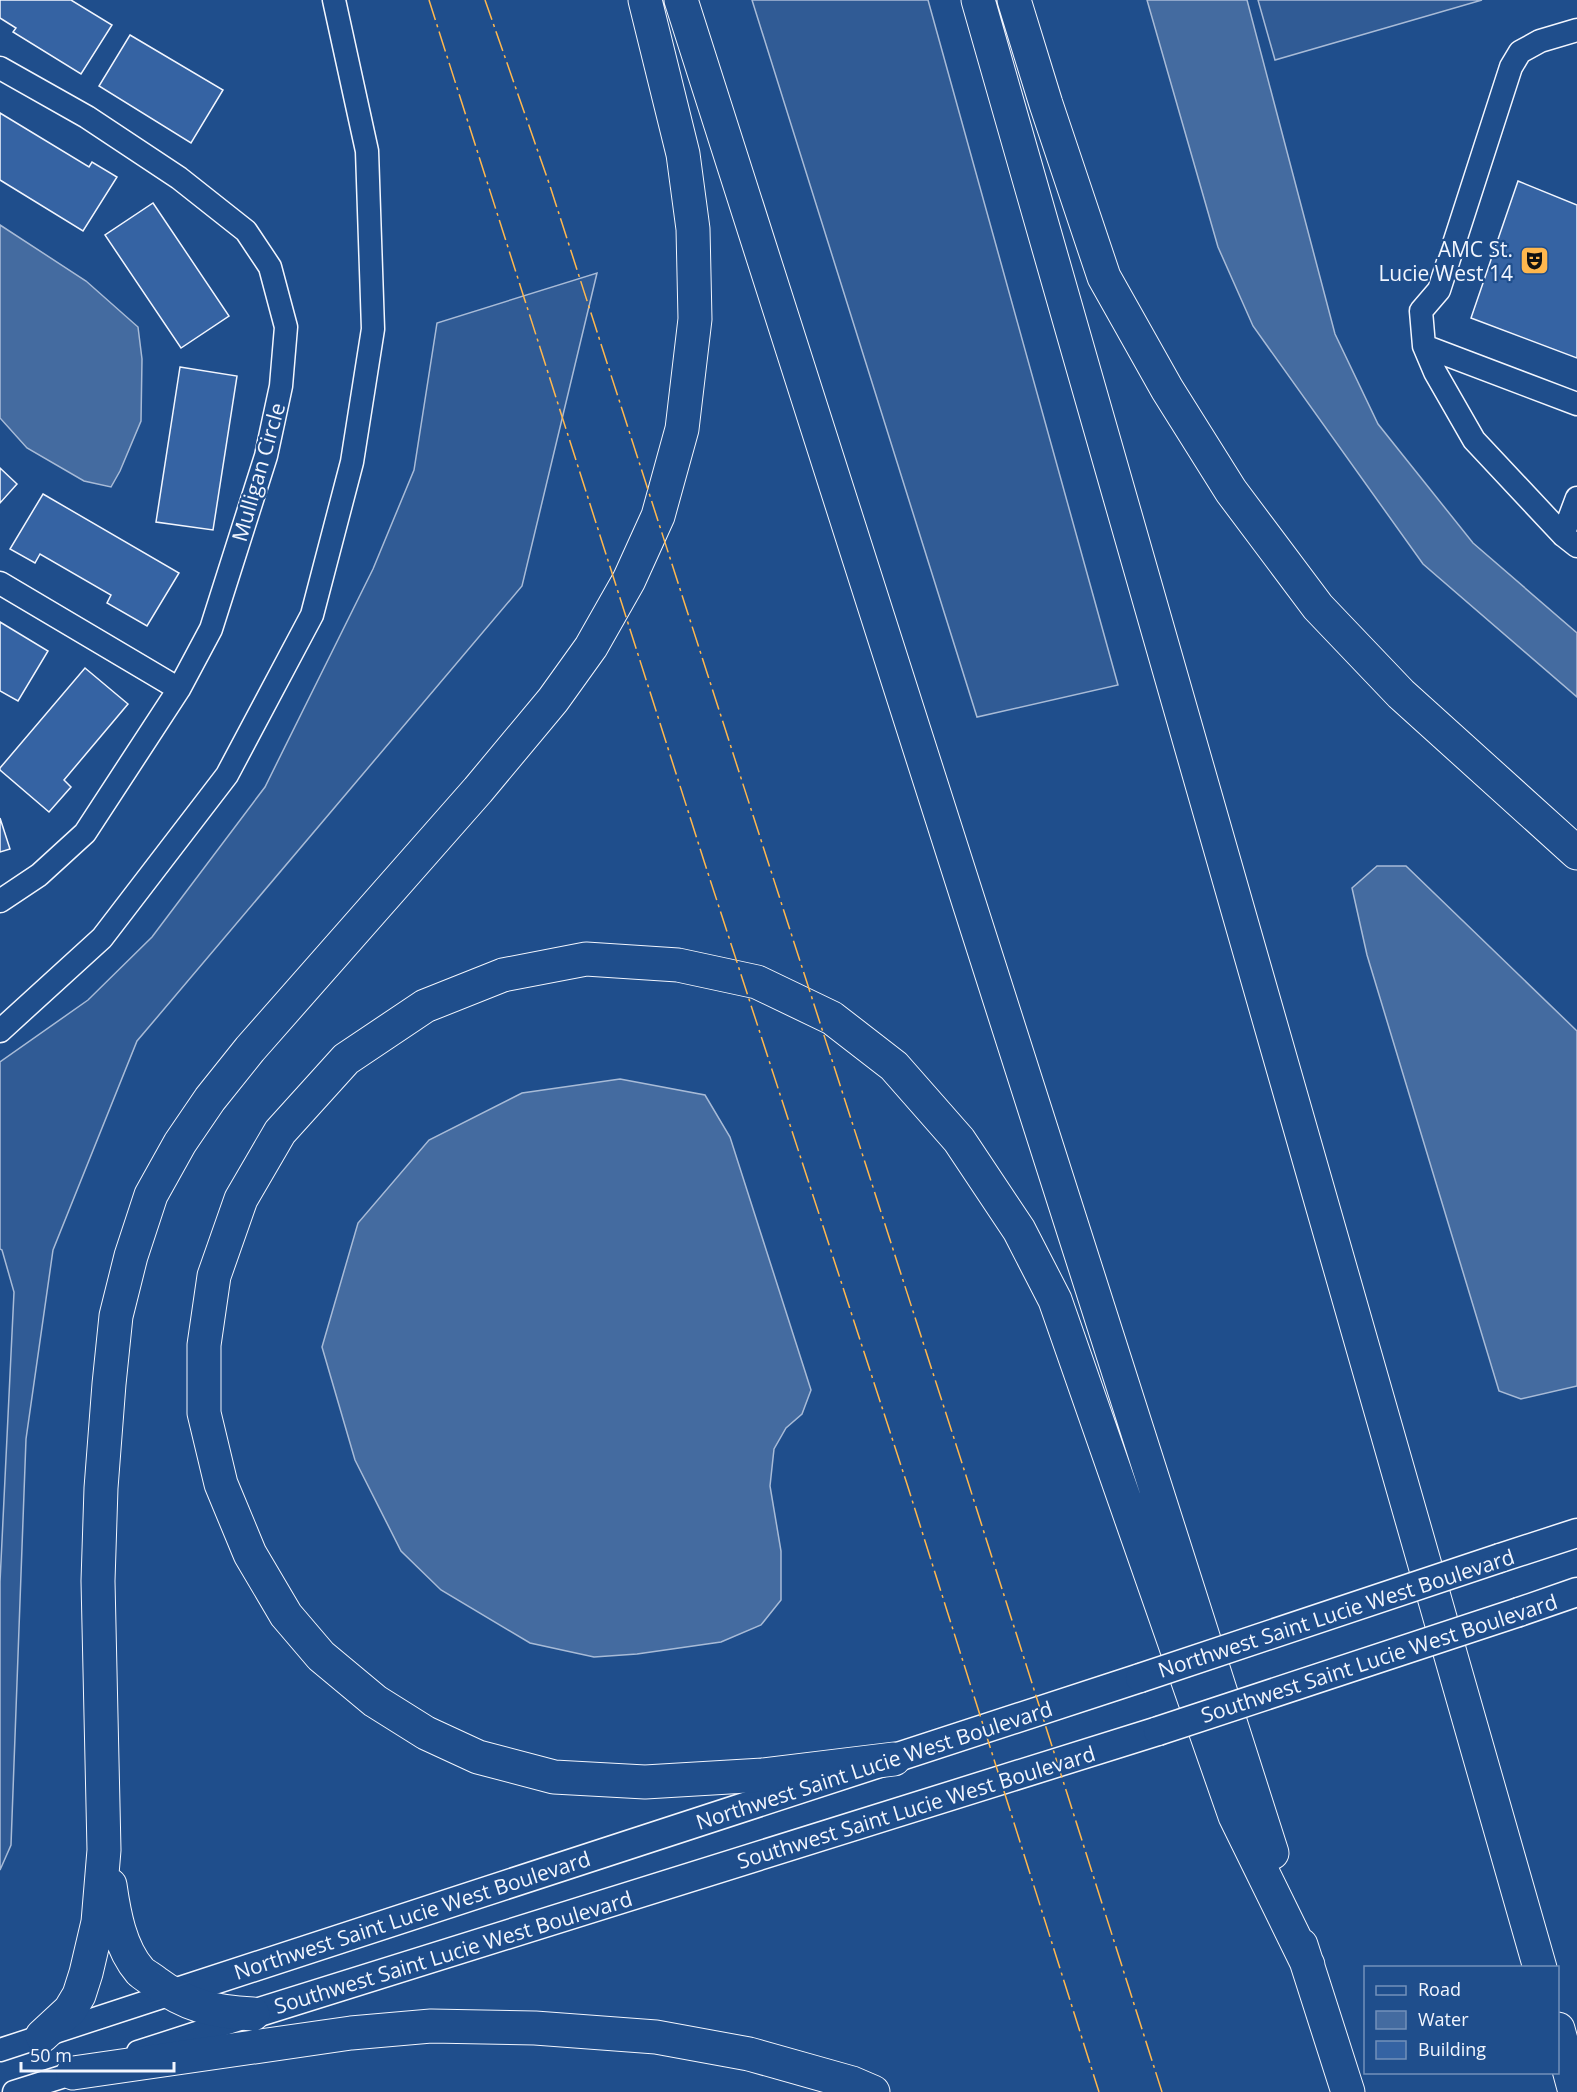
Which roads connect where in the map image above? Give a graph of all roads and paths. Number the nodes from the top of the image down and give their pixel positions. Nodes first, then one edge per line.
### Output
1 (334, 0) edge
2 (645, 0) edge
3 (681, 0) edge
4 (978, 0) edge
5 (1014, 0) edge
6 (1577, 30) edge
7 (0, 68) edge
8 (1424, 346) junction
9 (1577, 404) edge
10 (1577, 498) edge
11 (1570, 540) edge
12 (0, 583) edge
13 (179, 689) junction
14 (1577, 853) edge
15 (0, 901) edge
16 (102, 938) junction
17 (0, 1014) edge
18 (0, 1031) edge
19 (1577, 1533) edge
20 (1577, 1592) edge
21 (894, 1759) junction
22 (104, 1850) junction
23 (1308, 1965) junction
24 (1539, 1966) edge
25 (171, 1994) junction
26 (253, 2014) junction
27 (42, 2036) junction
28 (1559, 2036) edge
29 (0, 2050) edge
30 (73, 2073) junction
31 (14, 2092) edge
32 (873, 2092) edge
33 (1348, 2092) edge
34 (1575, 2092) edge

1 - 16 street
2 - 22 highway
3 - 23 highway
4 - 24 highway
5 - 14 highway
6 - 8 street
7 - 13 street, Mulligan Circle
8 - 9 street
8 - 11 street
10 - 11 street
12 - 13 street
13 - 15 street, Mulligan Circle
16 - 17 street
16 - 18 street
19 - 21 main road, Northwest Saint Lucie West Boulevard, bridge
20 - 26 main road, Southwest Saint Lucie West Boulevard, bridge
21 - 23 highway
21 - 25 main road, Northwest Saint Lucie West Boulevard
22 - 25 highway
22 - 27 highway
23 - 33 highway
25 - 26 highway
25 - 27 street
26 - 30 street
27 - 29 street
28 - 34 highway
30 - 31 street
30 - 32 highway

